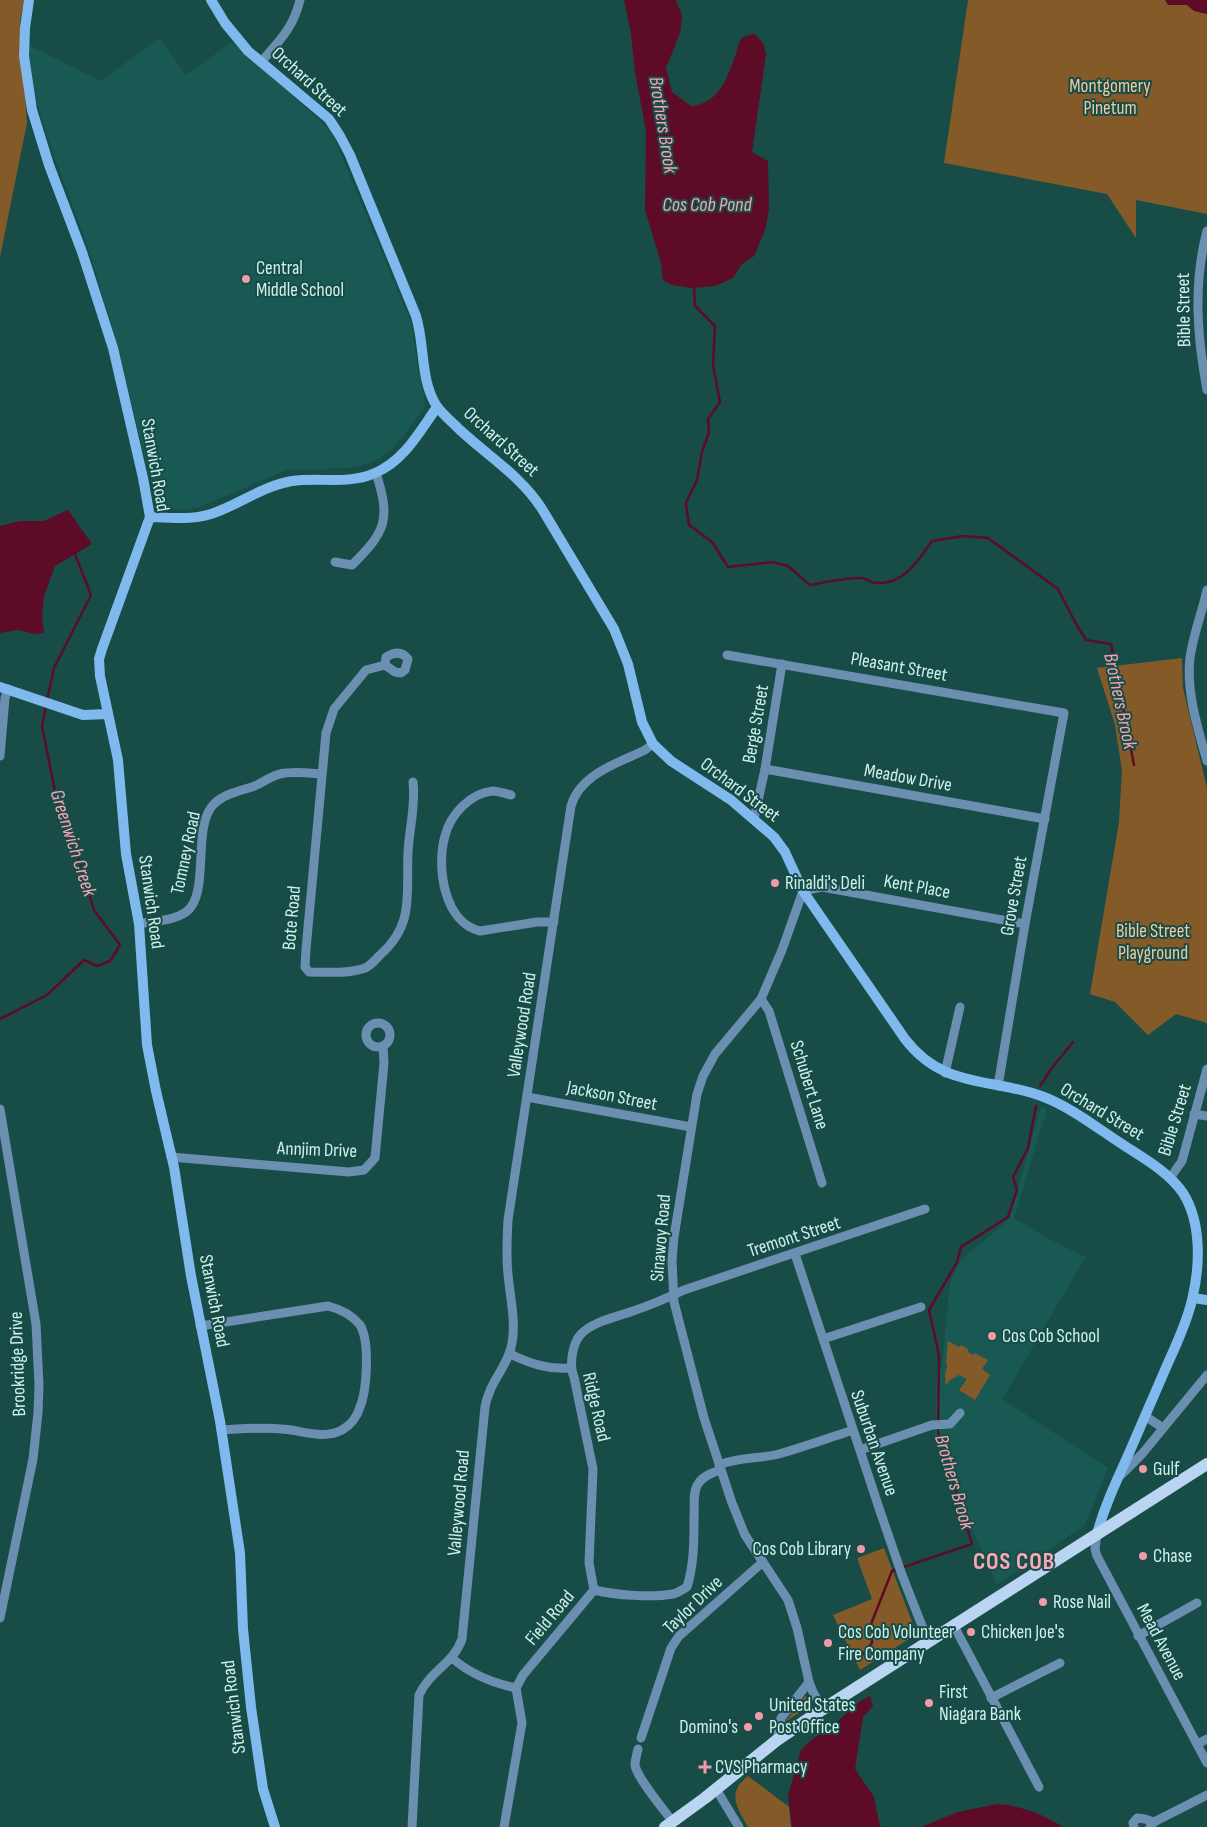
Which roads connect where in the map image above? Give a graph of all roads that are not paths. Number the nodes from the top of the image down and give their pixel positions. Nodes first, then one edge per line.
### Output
1 (29, 0) edge
2 (211, 0) edge
3 (300, 0) edge
4 (261, 62) junction
5 (1207, 231) edge
6 (1204, 357) edge
7 (1207, 390) edge
8 (438, 407) junction
9 (376, 473) junction
10 (150, 517) junction
11 (335, 562) dead end
12 (1207, 590) edge
13 (728, 655) dead end
14 (782, 664) junction
15 (386, 665) dead end
16 (4, 688) edge
17 (1064, 713) joint
18 (108, 714) junction
19 (653, 744) junction
20 (0, 756) edge
21 (1207, 761) edge
22 (765, 768) junction
23 (321, 774) junction
24 (413, 782) dead end
25 (511, 795) dead end
26 (1045, 818) junction
27 (754, 819) junction
28 (804, 891) junction
29 (554, 922) junction
30 (139, 924) junction
31 (1025, 924) junction
32 (761, 999) junction
33 (960, 1007) dead end
34 (383, 1046) dead end
35 (1207, 1069) edge
36 (945, 1073) junction
37 (998, 1086) junction
38 (527, 1097) junction
39 (0, 1109) edge
40 (1194, 1114) junction
41 (1207, 1116) edge
42 (691, 1127) junction
43 (171, 1157) junction
44 (1170, 1178) junction
45 (822, 1183) dead end
46 (925, 1210) dead end
47 (795, 1254) junction
48 (673, 1295) junction
49 (1193, 1298) junction
50 (1207, 1300) edge
51 (921, 1307) dead end
52 (200, 1326) junction
53 (823, 1339) junction
54 (510, 1354) junction
55 (570, 1368) junction
56 (1207, 1375) edge
57 (960, 1413) dead end
58 (1145, 1416) junction
59 (1164, 1428) junction
60 (221, 1430) junction
61 (853, 1430) junction
62 (860, 1450) junction
63 (1207, 1464) edge
64 (720, 1467) junction
65 (1119, 1476) junction
66 (1097, 1534) junction
67 (763, 1562) junction
68 (594, 1590) junction
69 (1197, 1603) dead end
70 (0, 1618) edge
71 (954, 1626) junction
72 (1138, 1636) junction
73 (928, 1641) junction
74 (452, 1658) junction
75 (1060, 1663) dead end
76 (809, 1682) junction
77 (516, 1688) junction
78 (992, 1698) junction
79 (823, 1708) junction
80 (641, 1738) dead end
81 (1207, 1739) edge
82 (777, 1740) junction
83 (1197, 1744) junction
84 (638, 1749) dead end
85 (1207, 1763) edge
86 (1039, 1787) dead end
87 (716, 1789) junction
88 (1207, 1795) edge
89 (669, 1824) edge
90 (1152, 1825) edge
91 (275, 1827) edge
92 (412, 1827) edge
93 (504, 1827) edge
94 (739, 1827) edge
95 (1134, 1827) edge

1 - 10 street, Stanwich Road
2 - 4 street, Orchard Street
3 - 4 street
4 - 8 street, Orchard Street
5 - 6 street, Bible Street
6 - 7 street, Bible Street
8 - 9 street
8 - 19 street, Orchard Street
9 - 10 street
9 - 11 street
10 - 18 street, Stanwich Road
12 - 21 street
13 - 14 street, Pleasant Street
14 - 17 street, Pleasant Street
14 - 22 street, Berge Street
15 - 23 street, Bote Road
16 - 18 street
16 - 20 street
17 - 26 street, Grove Street
18 - 30 street, Stanwich Road
19 - 27 street, Orchard Street
19 - 29 street, Valleywood Road
22 - 26 street, Meadow Drive
22 - 27 street, Berge Street
23 - 24 street, Bote Road
23 - 30 street, Tomney Road
25 - 29 street
26 - 31 street, Grove Street
27 - 28 street, Orchard Street
28 - 31 street, Kent Place
28 - 32 street, Sinawoy Road
28 - 36 street, Orchard Street
29 - 38 street, Valleywood Road
30 - 43 street, Stanwich Road
31 - 37 street, Grove Street
32 - 42 street, Sinawoy Road
32 - 45 street, Schubert Lane
33 - 36 street
34 - 43 street, Annjim Drive
35 - 40 street, Bible Street
36 - 37 street, Orchard Street
37 - 44 street, Orchard Street
38 - 42 street, Jackson Street
38 - 54 street, Valleywood Road
39 - 70 street, Brookridge Drive
40 - 41 street
40 - 44 street, Bible Street
42 - 48 street, Sinawoy Road
43 - 52 street, Stanwich Road
44 - 49 street, Orchard Street
46 - 47 street, Tremont Street
47 - 48 street, Tremont Street
47 - 53 street, Suburban Avenue
48 - 55 street, Ridge Road
48 - 64 street, Sinawoy Road
49 - 50 street
49 - 58 street, Orchard Street
51 - 53 street
52 - 60 street, Stanwich Road
52 - 60 street
53 - 61 street, Suburban Avenue
54 - 55 street
54 - 74 street, Valleywood Road
55 - 68 street, Ridge Road
56 - 59 street
57 - 62 street
58 - 59 street
58 - 65 street, Orchard Street
59 - 65 street
60 - 91 street, Stanwich Road
61 - 62 street, Suburban Avenue
61 - 64 street
62 - 73 street, Suburban Avenue
63 - 66 main road
64 - 67 street, Sinawoy Road
64 - 68 street, Field Road
65 - 66 street, Orchard Street
66 - 71 main road
66 - 72 street, Mead Avenue
67 - 76 street, Sinawoy Road
67 - 80 street, Taylor Drive
68 - 77 street, Field Road
69 - 72 street
71 - 73 main road
71 - 78 street
72 - 83 street, Mead Avenue
73 - 79 main road
74 - 77 street
74 - 92 street, Valleywood Road
75 - 78 street
76 - 79 street, Sinawoy Road
76 - 82 street
77 - 93 street
78 - 86 street
79 - 82 main road
81 - 83 street
82 - 87 main road
83 - 85 street, Mead Avenue
84 - 89 street
87 - 89 main road
87 - 94 street
88 - 90 street
90 - 95 street

